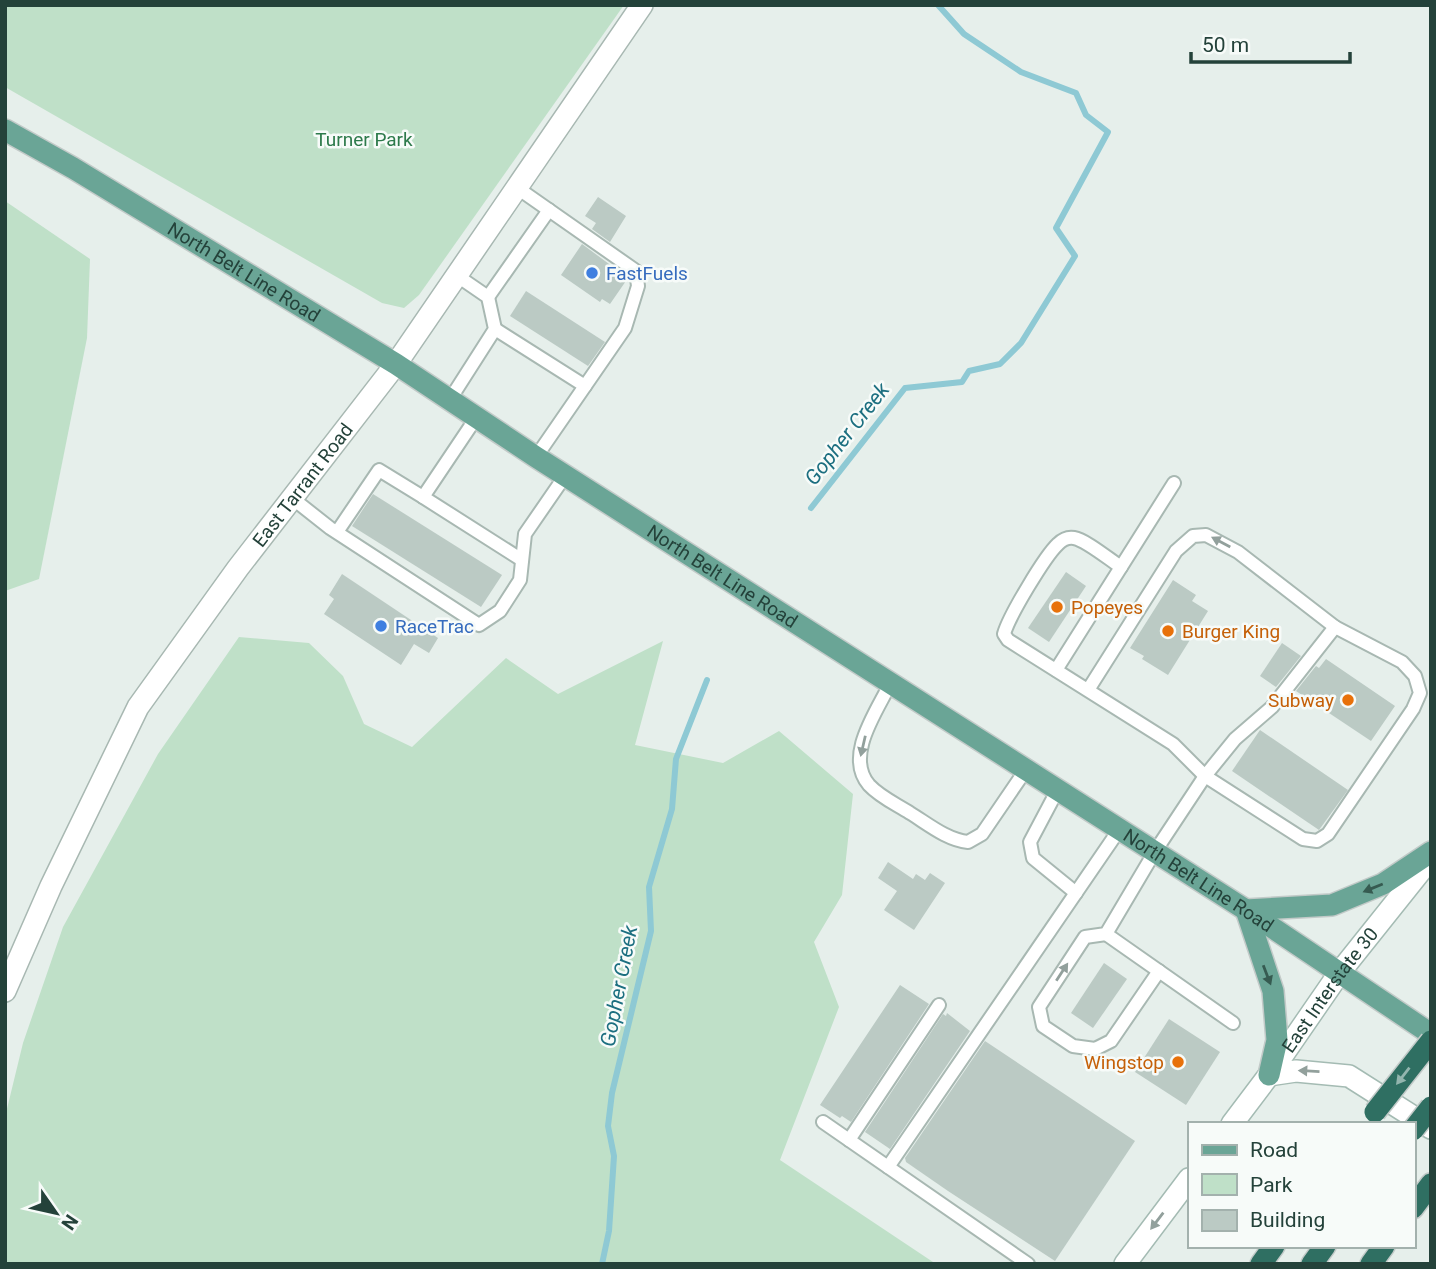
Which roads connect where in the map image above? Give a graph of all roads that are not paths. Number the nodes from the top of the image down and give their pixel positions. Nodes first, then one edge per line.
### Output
1 (642, 5) edge
2 (5, 130) edge
3 (516, 187) junction
4 (549, 210) junction
5 (456, 275) junction
6 (488, 297) junction
7 (495, 329) junction
8 (396, 363) junction
9 (584, 386) junction
10 (449, 401) junction
11 (476, 418) junction
12 (536, 457) junction
13 (565, 476) junction
14 (1174, 484) dead end
15 (423, 497) junction
16 (292, 498) junction
17 (337, 532) junction
18 (522, 560) junction
19 (1121, 567) junction
20 (1335, 627) junction
21 (1056, 670) junction
22 (890, 684) junction
23 (1088, 690) junction
24 (1024, 771) junction
25 (1205, 776) junction
26 (1057, 791) junction
27 (1119, 830) junction
28 (1431, 852) edge
29 (1154, 853) junction
30 (1431, 858) edge
31 (1076, 892) junction
32 (1246, 910) junction
33 (1106, 934) junction
34 (1159, 971) junction
35 (1340, 972) junction
36 (5, 990) edge
37 (939, 1005) dead end
38 (1233, 1023) dead end
39 (1431, 1034) edge
40 (1431, 1041) edge
41 (1269, 1075) junction
42 (1431, 1107) edge
43 (1371, 1118) edge
44 (823, 1122) dead end
45 (1233, 1122) edge
46 (1415, 1127) edge
47 (1431, 1128) edge
48 (849, 1140) junction
49 (888, 1167) junction
50 (1188, 1180) edge
51 (1431, 1184) edge
52 (1415, 1205) edge
53 (1273, 1248) edge
54 (1324, 1248) edge
55 (1383, 1248) edge
56 (1028, 1264) edge
57 (1125, 1264) edge
58 (1261, 1264) edge
59 (1312, 1264) edge
60 (1371, 1264) edge

1 - 3 street, East Tarrant Road
2 - 8 main road, North Belt Line Road
3 - 4 lane
3 - 5 street, East Tarrant Road
4 - 6 lane
4 - 9 lane
5 - 6 lane
5 - 8 street, East Tarrant Road
6 - 7 lane
7 - 9 lane
7 - 10 lane
8 - 10 main road, North Belt Line Road
8 - 16 street, East Tarrant Road
9 - 12 lane
10 - 11 main road, North Belt Line Road
11 - 12 main road, North Belt Line Road
11 - 15 lane
12 - 13 main road, North Belt Line Road
13 - 18 lane
13 - 22 main road, North Belt Line Road
14 - 19 lane
15 - 17 lane
15 - 18 lane
16 - 17 lane
16 - 36 street, East Tarrant Road
17 - 18 lane
19 - 21 lane
19 - 21 lane
20 -> 23 lane
20 - 25 lane
20 - 25 lane
21 - 23 lane
22 - 24 main road, North Belt Line Road
22 -> 24 lane
23 - 25 lane
24 - 26 main road, North Belt Line Road
25 - 29 lane
26 - 27 main road, North Belt Line Road
26 - 31 lane
27 - 29 main road, North Belt Line Road
27 - 31 lane
28 -> 32 main road
29 - 32 main road, North Belt Line Road
29 - 33 lane
30 - 35 street, East Interstate 30
31 - 49 lane
32 - 35 main road, North Belt Line Road
32 -> 41 main road
33 - 34 lane
34 -> 33 lane
34 - 38 lane
35 - 39 main road, North Belt Line Road
35 - 41 street, East Interstate 30
37 - 48 lane
40 -> 43 highway, bridge
41 - 45 street, East Interstate 30
47 -> 41 street
42 - 46 highway, bridge
44 - 48 lane
48 - 49 lane
49 - 56 lane
50 -> 57 street
51 - 52 highway
53 - 58 highway
54 - 59 highway
55 - 60 highway

